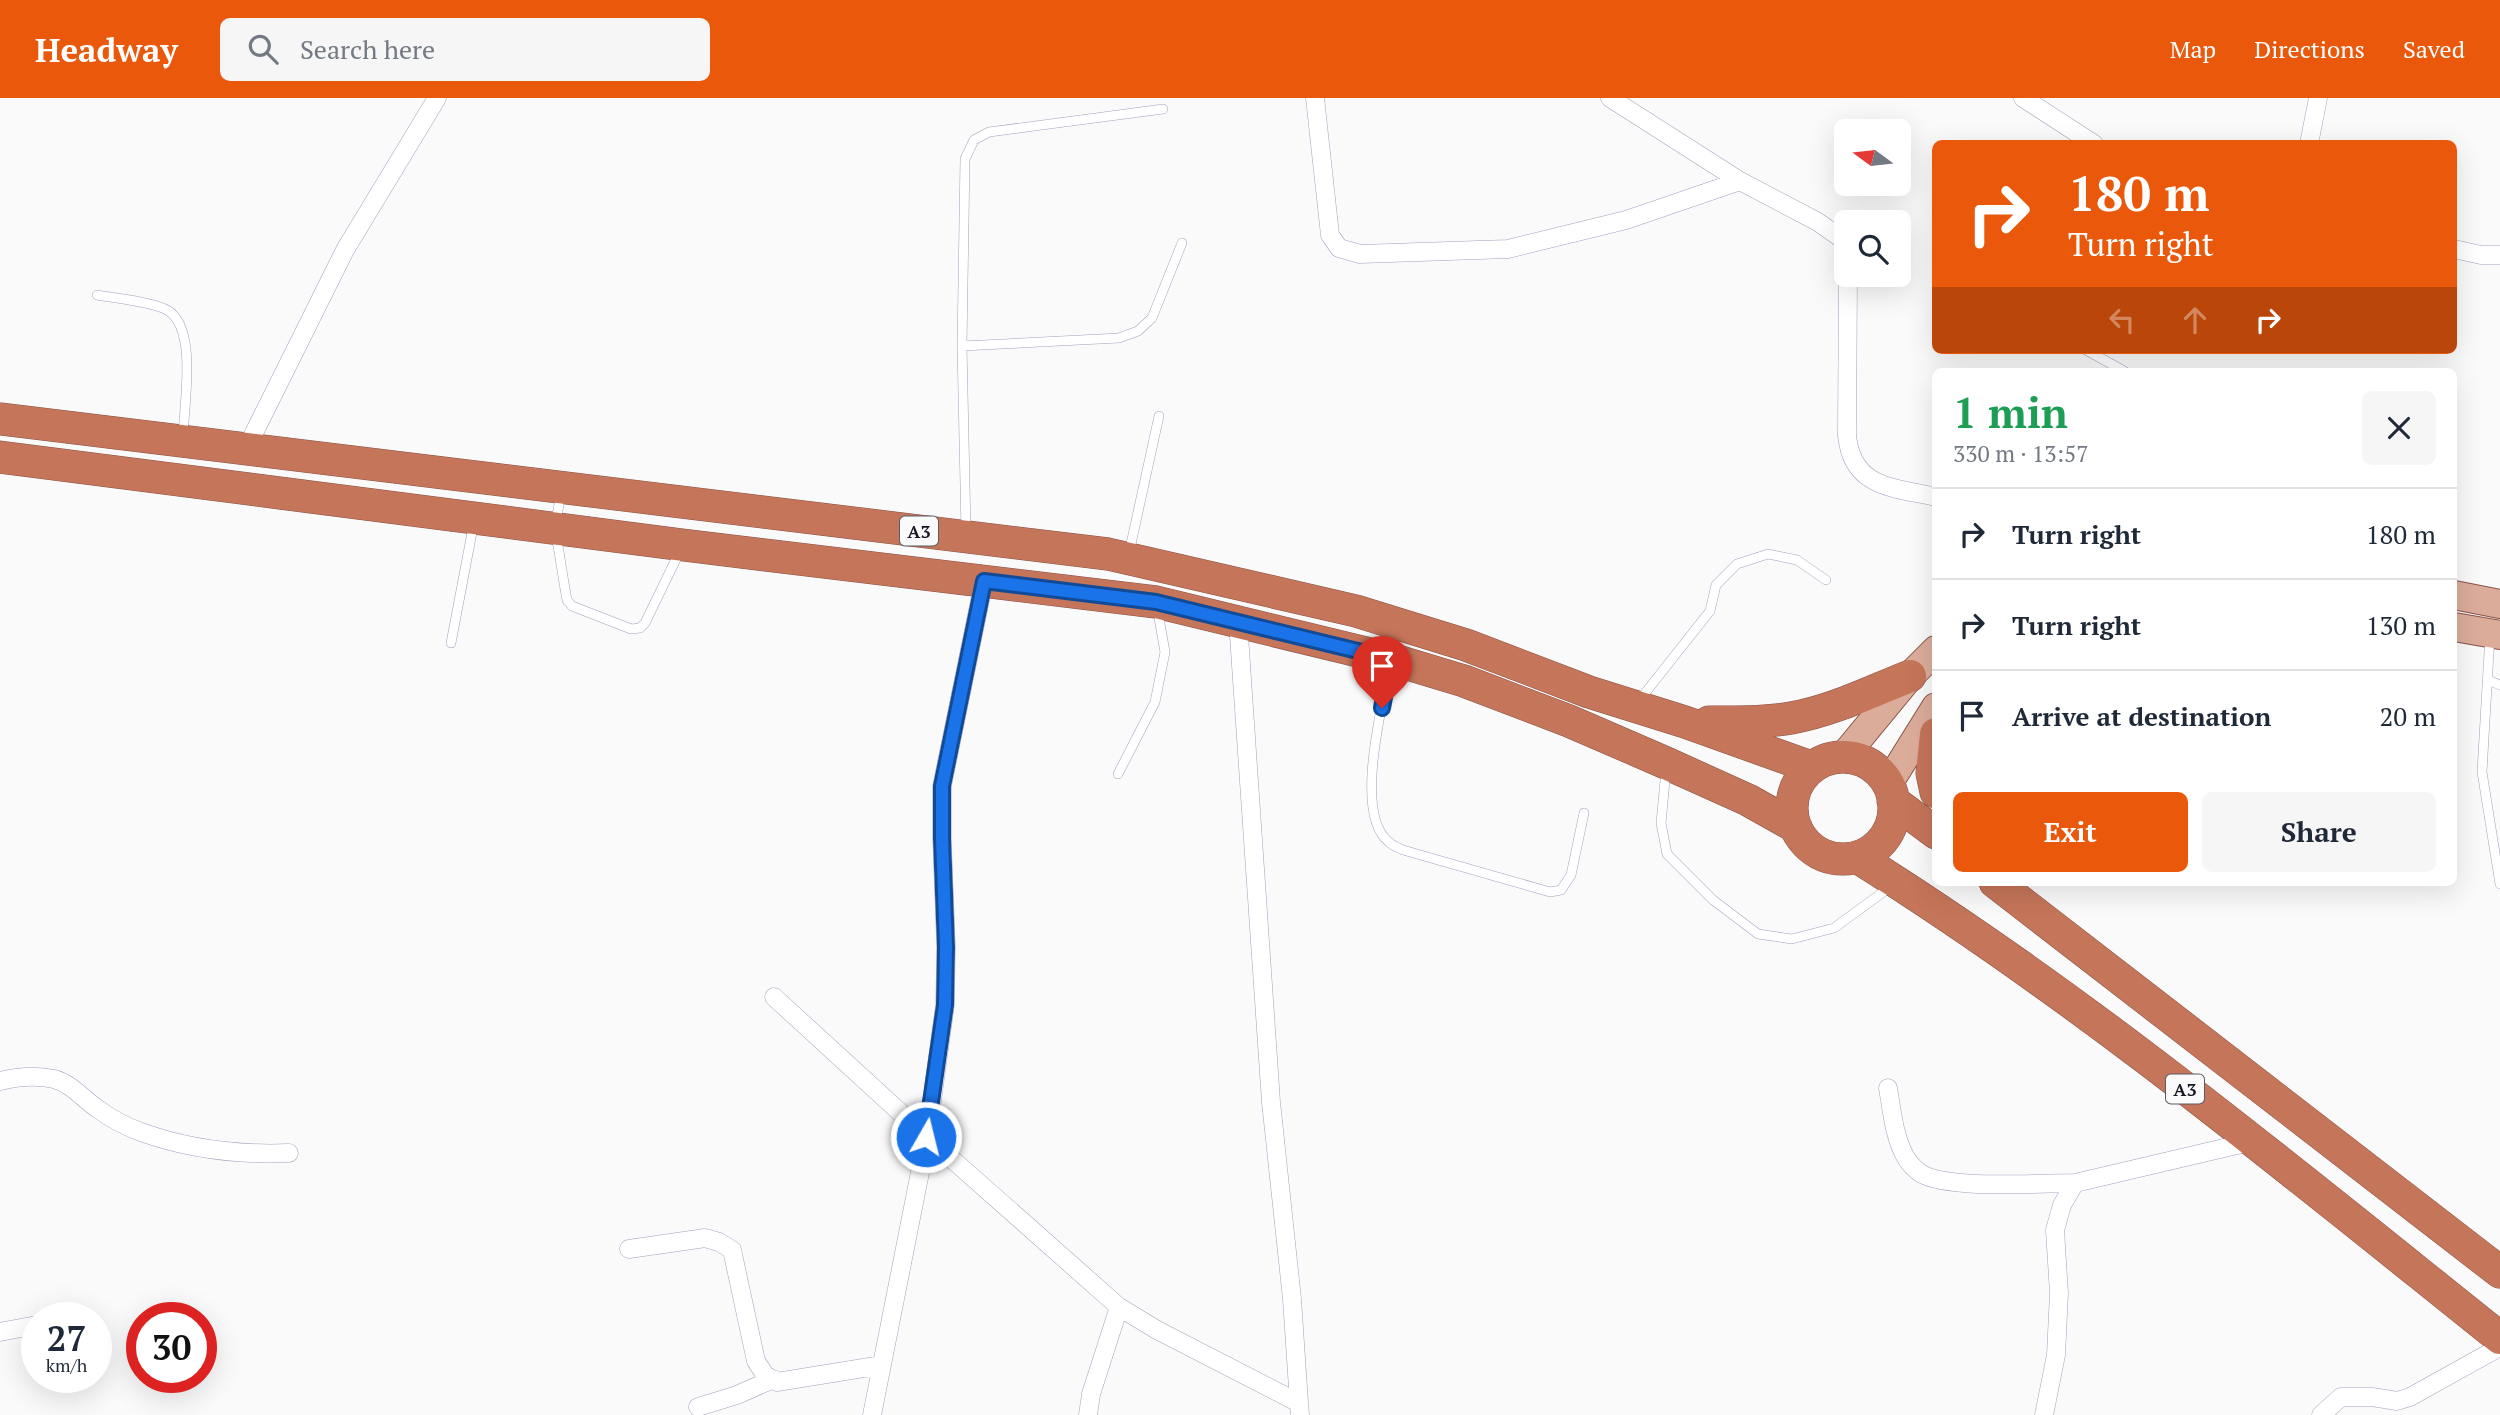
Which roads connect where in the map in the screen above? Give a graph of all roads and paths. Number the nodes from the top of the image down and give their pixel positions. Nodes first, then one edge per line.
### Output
1 (437, 98) edge
2 (1315, 98) edge
3 (1610, 98) edge
4 (2023, 98) edge
5 (2318, 98) edge
6 (1163, 109) dead end
7 (2088, 140) edge
8 (2310, 140) edge
9 (1740, 181) junction
10 (1834, 233) edge
11 (1182, 243) dead end
12 (2457, 250) edge
13 (2500, 255) edge
14 (1848, 287) edge
15 (97, 295) dead end
16 (961, 346) junction
17 (2093, 354) edge
18 (2119, 368) edge
19 (1159, 416) dead end
20 (0, 419) edge
21 (183, 441) junction
22 (246, 449) junction
23 (0, 457) edge
24 (562, 487) junction
25 (1932, 496) edge
26 (475, 517) junction
27 (555, 527) junction
28 (966, 536) junction
29 (683, 545) junction
30 (1128, 558) junction
31 (1826, 580) dead end
32 (984, 581) junction
33 (2457, 597) edge
34 (1156, 602) junction
35 (2500, 604) edge
36 (1238, 621) junction
37 (2457, 628) edge
38 (2495, 634) edge
39 (451, 643) dead end
40 (1932, 654) edge
41 (1391, 659) junction
42 (1910, 676) junction
43 (2488, 680) junction
44 (2500, 685) edge
45 (1634, 706) junction
46 (1932, 715) edge
47 (1685, 722) junction
48 (1844, 757) junction
49 (1667, 763) junction
50 (1811, 768) junction
51 (1118, 774) dead end
52 (1891, 792) junction
53 (1584, 813) dead end
54 (1796, 827) junction
55 (1932, 829) edge
56 (1857, 857) junction
57 (1898, 882) junction
58 (2500, 884) edge
59 (1999, 886) edge
60 (774, 997) dead end
61 (0, 1081) edge
62 (1888, 1088) dead end
63 (926, 1137) junction
64 (2254, 1141) junction
65 (289, 1153) dead end
66 (2075, 1183) junction
67 (629, 1249) dead end
68 (2500, 1272) edge
69 (1119, 1307) junction
70 (21, 1328) edge
71 (0, 1332) edge
72 (2500, 1338) edge
73 (2500, 1347) edge
74 (881, 1365) junction
75 (773, 1379) junction
76 (698, 1407) dead end
77 (1300, 1409) edge
78 (872, 1415) edge
79 (1088, 1415) edge
80 (2044, 1415) edge
81 (2321, 1415) edge

1 - 22 street
2 - 9 street
3 - 9 street
4 - 7 street
5 - 8 street
6 - 16 lane
9 - 10 street
11 - 16 lane
12 - 13 street
14 - 25 street
15 - 21 lane
16 - 28 lane
17 - 18 lane
19 - 30 lane
20 - 21 highway, A3
21 - 22 highway, A3
22 - 24 highway, A3
23 - 26 highway, A3
24 - 27 lane
24 - 28 highway, A3
26 - 27 highway, A3
26 - 39 lane
27 - 29 highway, A3
27 - 29 lane
28 - 30 highway, A3
29 - 32 highway, A3
30 - 45 highway, A3
31 - 45 lane
32 - 34 highway, A3
32 - 63 street
33 - 35 main road
34 - 36 highway, A3
34 - 51 lane
36 - 41 highway, A3
36 - 77 street
37 - 38 main road
38 - 43 lane
40 - 42 main road
41 - 49 highway, A3
41 - 53 lane
42 - 47 highway
42 - 48 main road
43 - 44 lane
43 - 58 lane
45 - 47 highway, A3
46 - 52 main road
47 - 50 highway, A3
48 - 50 highway
48 - 52 highway
49 - 54 highway, A3
49 - 57 lane
50 - 54 highway
52 - 55 highway
52 - 56 highway
54 - 56 highway
56 - 57 highway, A3
57 - 64 highway, A3
59 - 68 highway, A3
60 - 63 street
61 - 65 street
62 - 66 street
63 - 69 street
63 - 74 street
64 - 66 street
64 - 72 highway, A3
66 - 80 street
67 - 75 street
69 - 77 street
69 - 79 street
70 - 71 street
73 - 81 street
74 - 75 street
74 - 78 street
75 - 76 street

